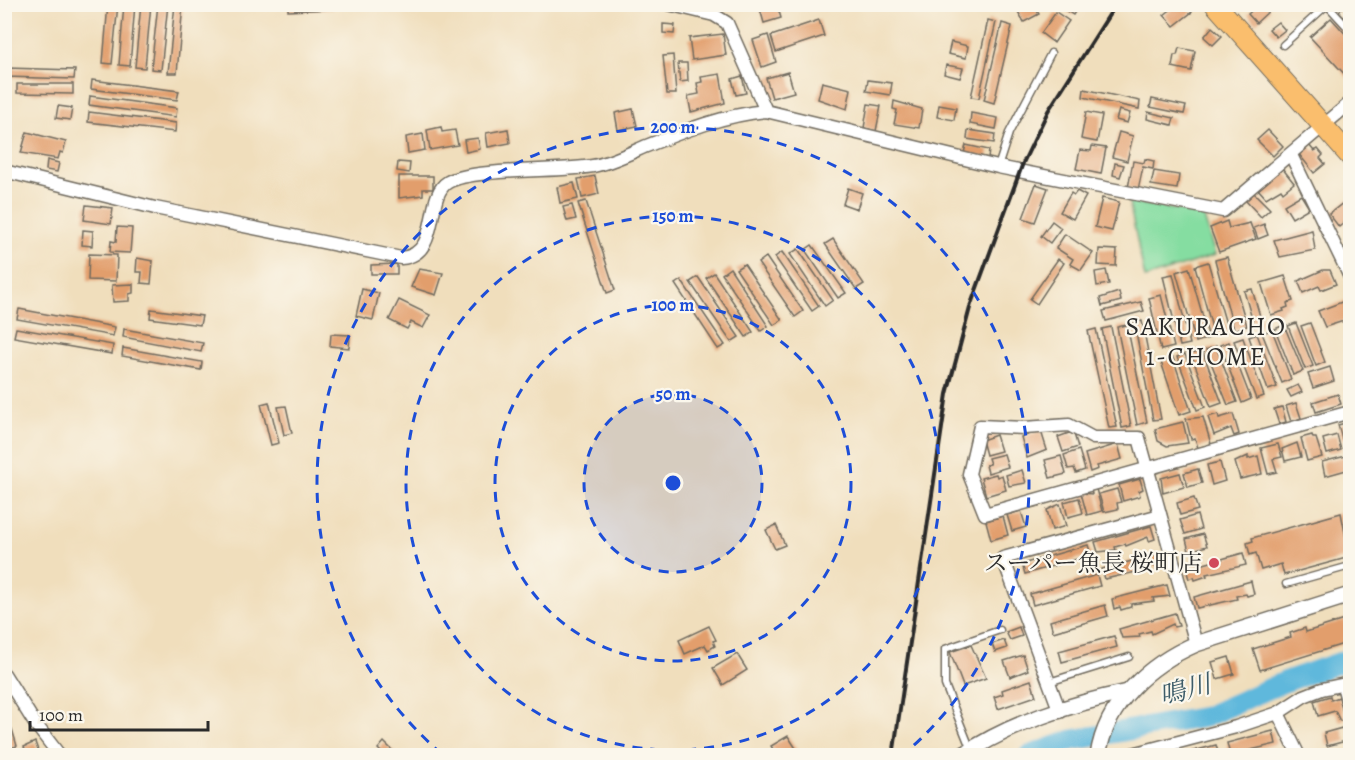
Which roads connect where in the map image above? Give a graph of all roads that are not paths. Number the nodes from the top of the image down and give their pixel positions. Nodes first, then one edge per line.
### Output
1 (668, 4) edge
2 (1215, 4) edge
3 (1350, 30) edge
4 (1283, 45) dead end
5 (1051, 53) dead end
6 (1350, 103) edge
7 (766, 111) junction
8 (1324, 127) junction
9 (1291, 155) junction
10 (1350, 156) edge
11 (998, 167) junction
12 (4, 171) edge
13 (1350, 277) edge
14 (1350, 412) edge
15 (1146, 469) junction
16 (1160, 515) junction
17 (1350, 568) edge
18 (1286, 584) dead end
19 (1350, 595) edge
20 (1000, 630) dead end
21 (1196, 644) junction
22 (1130, 657) dead end
23 (4, 674) edge
24 (1048, 682) junction
25 (1347, 684) edge
26 (1128, 692) junction
27 (1350, 711) edge
28 (1059, 712) junction
29 (1278, 713) junction
30 (1099, 752) edge
31 (967, 753) edge
32 (1148, 753) edge
33 (1298, 754) edge
34 (60, 756) edge
35 (1125, 756) edge
36 (1284, 756) edge

1 - 7 street
2 - 8 highway
3 - 4 lane
5 - 11 lane
6 - 8 street
7 - 11 street
7 - 12 street
8 - 9 street
8 - 10 highway
9 - 11 street
9 - 13 street
14 - 15 street
15 - 15 street
15 - 16 street
16 - 21 street
16 - 24 street
17 - 18 lane
19 - 21 street
20 - 31 lane
21 - 26 street
22 - 24 lane
23 - 34 street
24 - 28 street
25 - 27 street
25 - 29 street
26 - 28 street
26 - 30 street
28 - 31 street
29 - 32 street
29 - 33 street
32 - 35 street
33 - 36 lane

